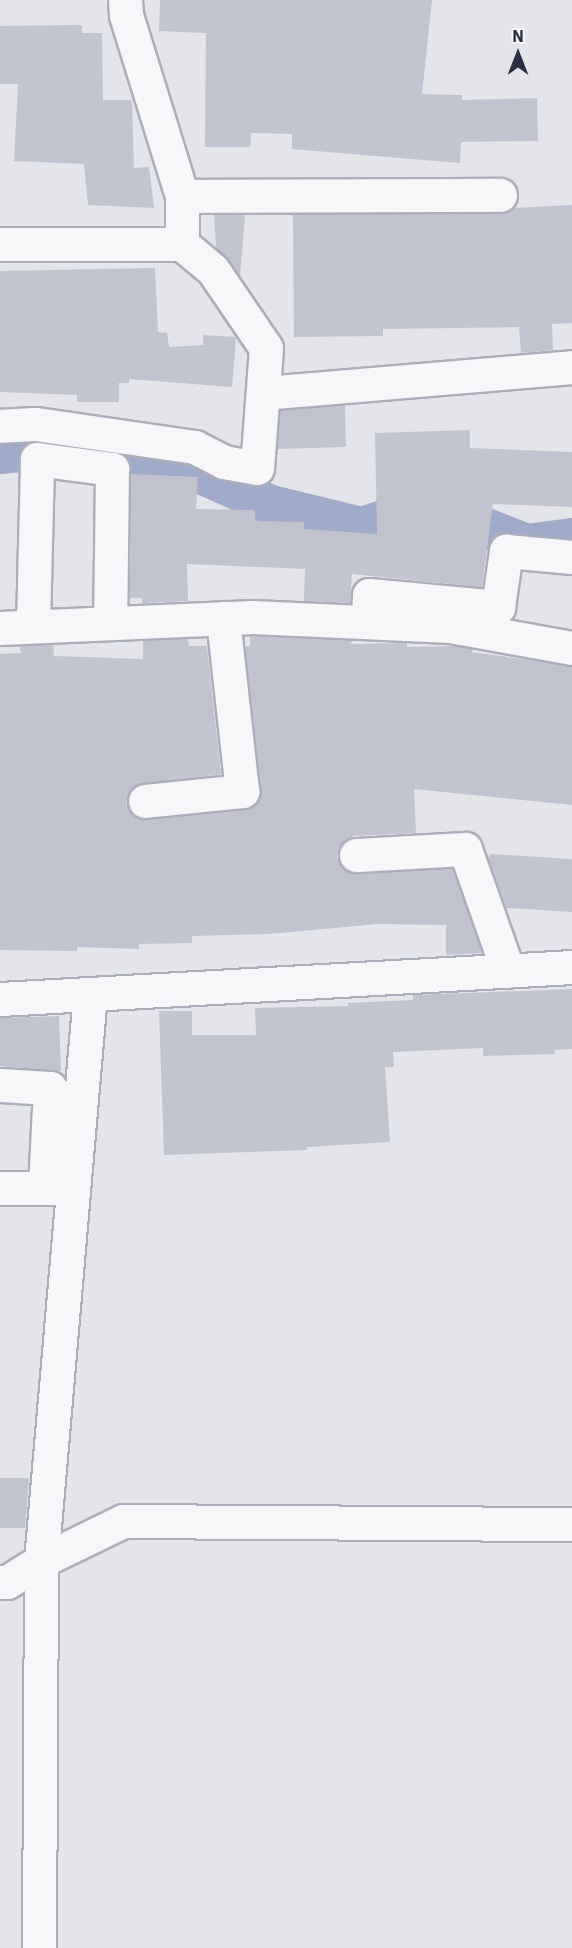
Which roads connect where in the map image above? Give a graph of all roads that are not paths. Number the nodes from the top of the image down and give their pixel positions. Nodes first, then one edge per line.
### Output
1 (125, 0) edge
2 (500, 195) dead end
3 (182, 196) junction
4 (0, 244) edge
5 (182, 244) junction
6 (572, 367) edge
7 (264, 393) junction
8 (0, 426) edge
9 (572, 556) edge
10 (223, 618) junction
11 (368, 622) junction
12 (110, 623) junction
13 (33, 626) junction
14 (0, 628) edge
15 (572, 648) edge
16 (145, 801) dead end
17 (356, 855) dead end
18 (572, 967) edge
19 (508, 971) junction
20 (90, 994) junction
21 (0, 999) edge
22 (0, 1085) edge
23 (0, 1188) edge
24 (58, 1188) junction
25 (572, 1524) edge
26 (41, 1561) junction
27 (0, 1582) edge
28 (39, 1948) edge

1 - 3 street
2 - 3 street
3 - 5 street
4 - 5 street
5 - 7 street
6 - 7 street
7 - 8 street
9 - 11 street
10 - 11 street
10 - 12 street
10 - 16 street
11 - 15 street
12 - 13 street
12 - 13 street
13 - 14 street
17 - 19 street
18 - 19 street
19 - 20 street
20 - 21 street
20 - 24 street
22 - 24 street
23 - 24 street
24 - 26 street
25 - 26 street
26 - 27 street
26 - 28 street

